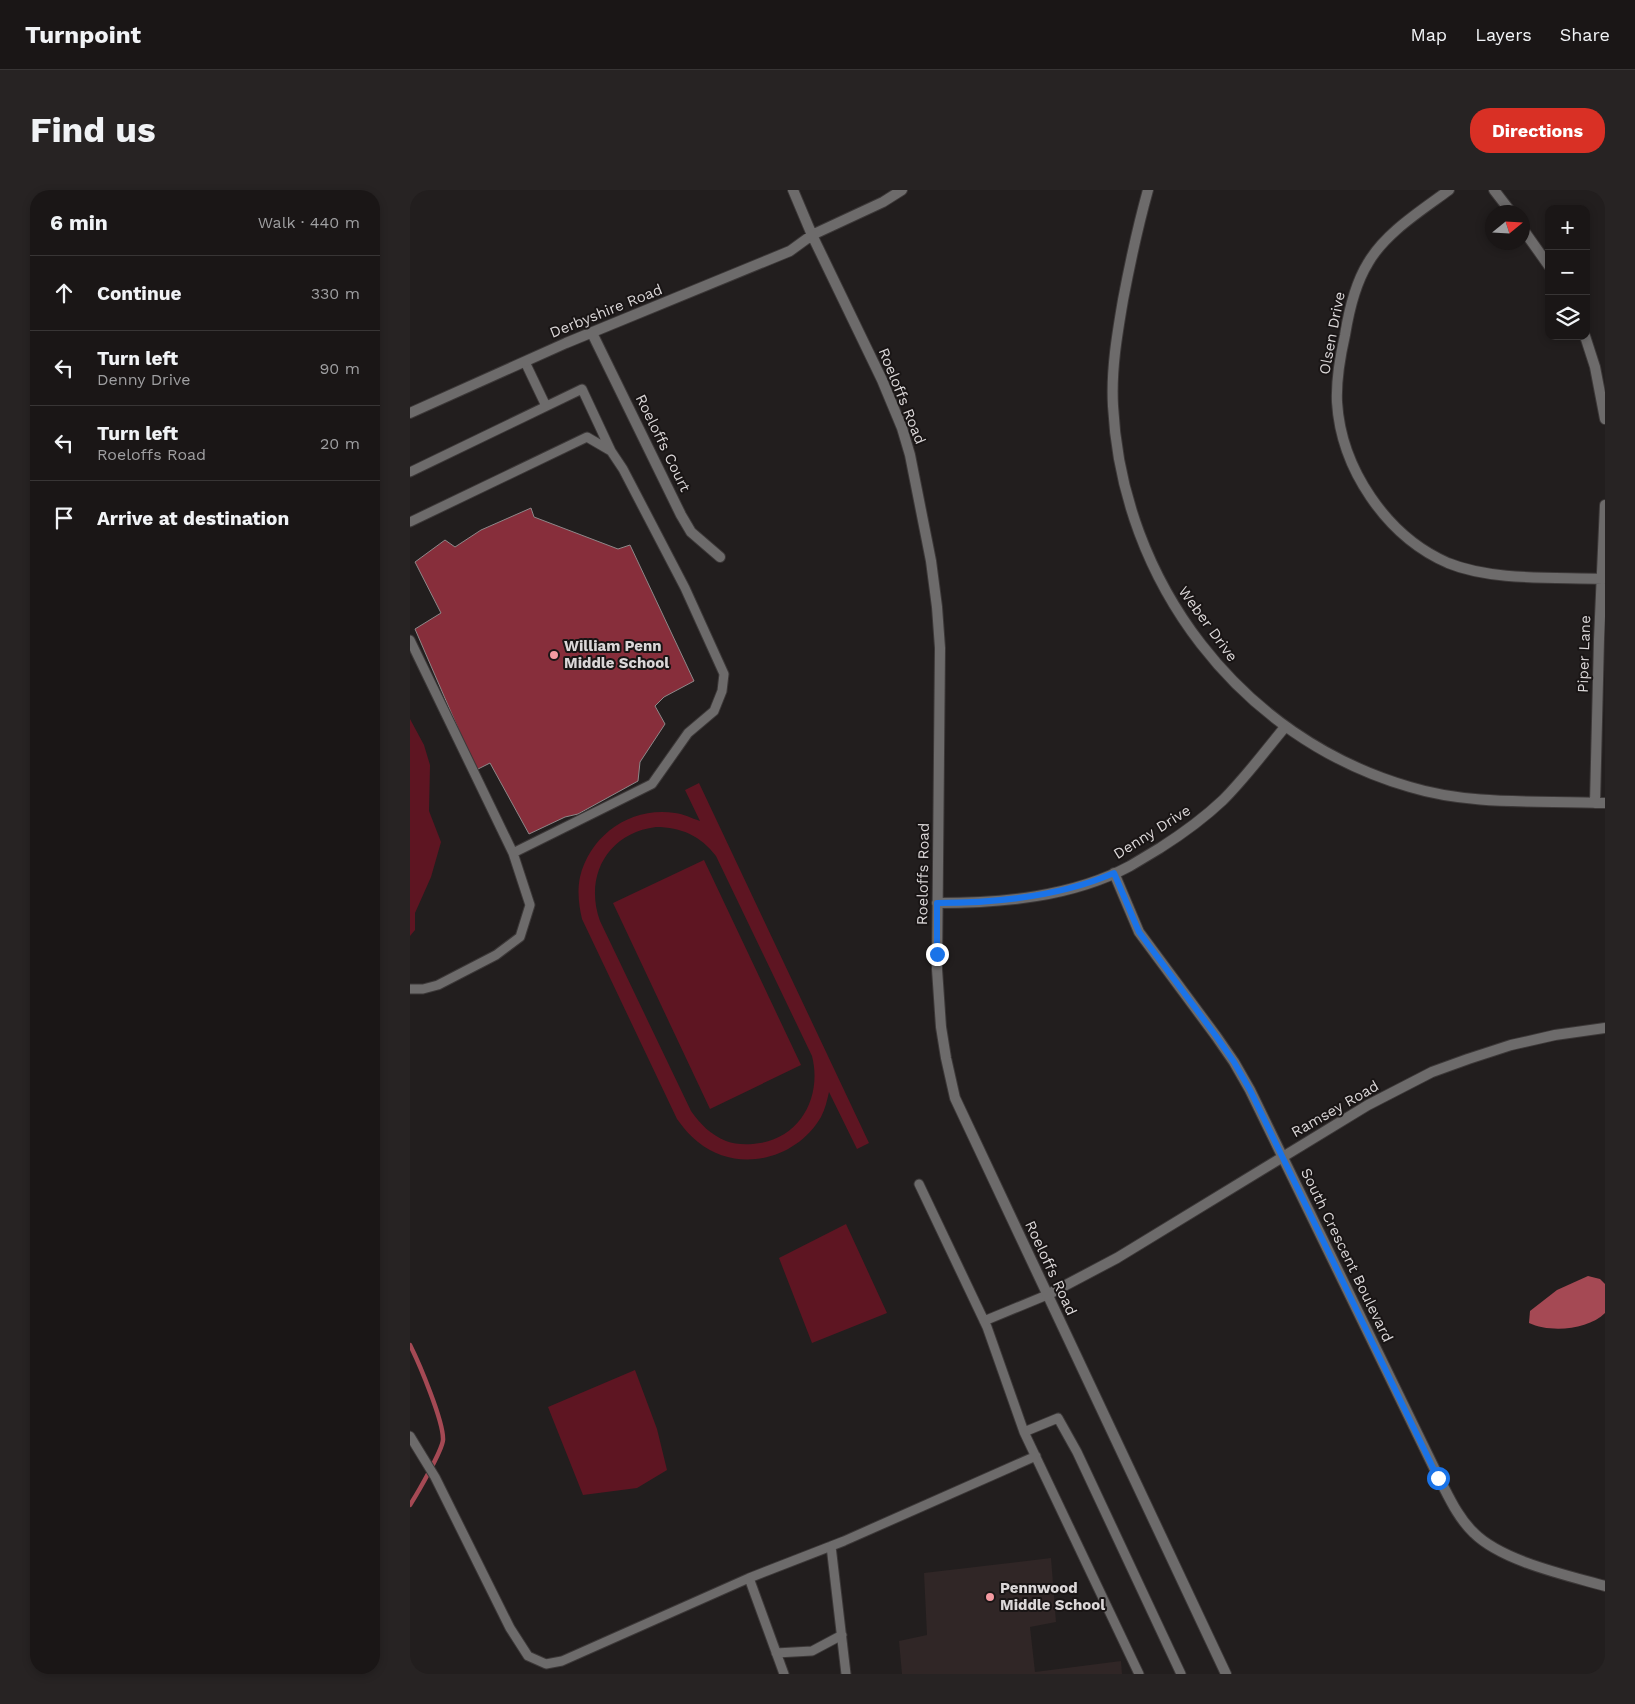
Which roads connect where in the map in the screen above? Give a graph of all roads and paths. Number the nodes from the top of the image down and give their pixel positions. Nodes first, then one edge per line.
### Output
1 (793, 190) edge
2 (902, 190) edge
3 (1148, 190) edge
4 (1449, 190) edge
5 (1494, 190) edge
6 (1506, 205) edge
7 (812, 235) junction
8 (1530, 239) edge
9 (1545, 260) edge
10 (592, 332) junction
11 (1586, 340) edge
12 (525, 362) junction
13 (546, 406) junction
14 (410, 413) edge
15 (1605, 418) edge
16 (610, 451) junction
17 (410, 472) edge
18 (1605, 505) edge
19 (410, 522) edge
20 (720, 557) dead end
21 (1602, 579) junction
22 (410, 640) edge
23 (1285, 727) junction
24 (1600, 803) edge
25 (512, 853) junction
26 (1114, 873) junction
27 (937, 903) junction
28 (410, 989) edge
29 (1605, 1028) edge
30 (1283, 1157) junction
31 (919, 1184) dead end
32 (1047, 1295) junction
33 (984, 1321) junction
34 (1024, 1432) junction
35 (410, 1436) edge
36 (1036, 1456) junction
37 (831, 1546) junction
38 (749, 1578) junction
39 (1605, 1586) edge
40 (842, 1635) junction
41 (776, 1653) junction
42 (784, 1674) edge
43 (846, 1674) edge
44 (1139, 1674) edge
45 (1180, 1674) edge
46 (1226, 1674) edge

1 - 7 street, Roeloffs Road
2 - 7 street
3 - 23 street, Weber Drive
4 - 21 street, Olsen Drive
5 - 6 street
7 - 10 street, Derbyshire Road
7 - 27 street, Roeloffs Road
8 - 9 street
10 - 12 street, Derbyshire Road
10 - 20 street, Roeloffs Court
11 - 15 street
12 - 13 lane
12 - 14 street, Derbyshire Road
13 - 16 lane
13 - 17 lane
16 - 19 lane
16 - 25 lane
18 - 21 street, Piper Lane
21 - 24 street, Piper Lane
22 - 25 lane
23 - 24 street, Weber Drive
23 - 26 street, Denny Drive
25 - 28 lane
26 - 27 street, Denny Drive
26 - 30 street, South Crescent Boulevard
27 - 32 street, Roeloffs Road
29 - 30 street, Ramsey Road
30 - 32 street, Ramsey Road
30 - 39 street, South Crescent Boulevard
31 - 33 lane
32 - 33 lane
32 - 46 street, Roeloffs Road
33 - 34 lane
34 - 36 lane
34 - 45 lane
35 - 38 lane
36 - 37 lane
36 - 44 lane
37 - 38 lane
37 - 40 lane
38 - 41 lane
40 - 41 lane
40 - 43 lane
41 - 42 lane

